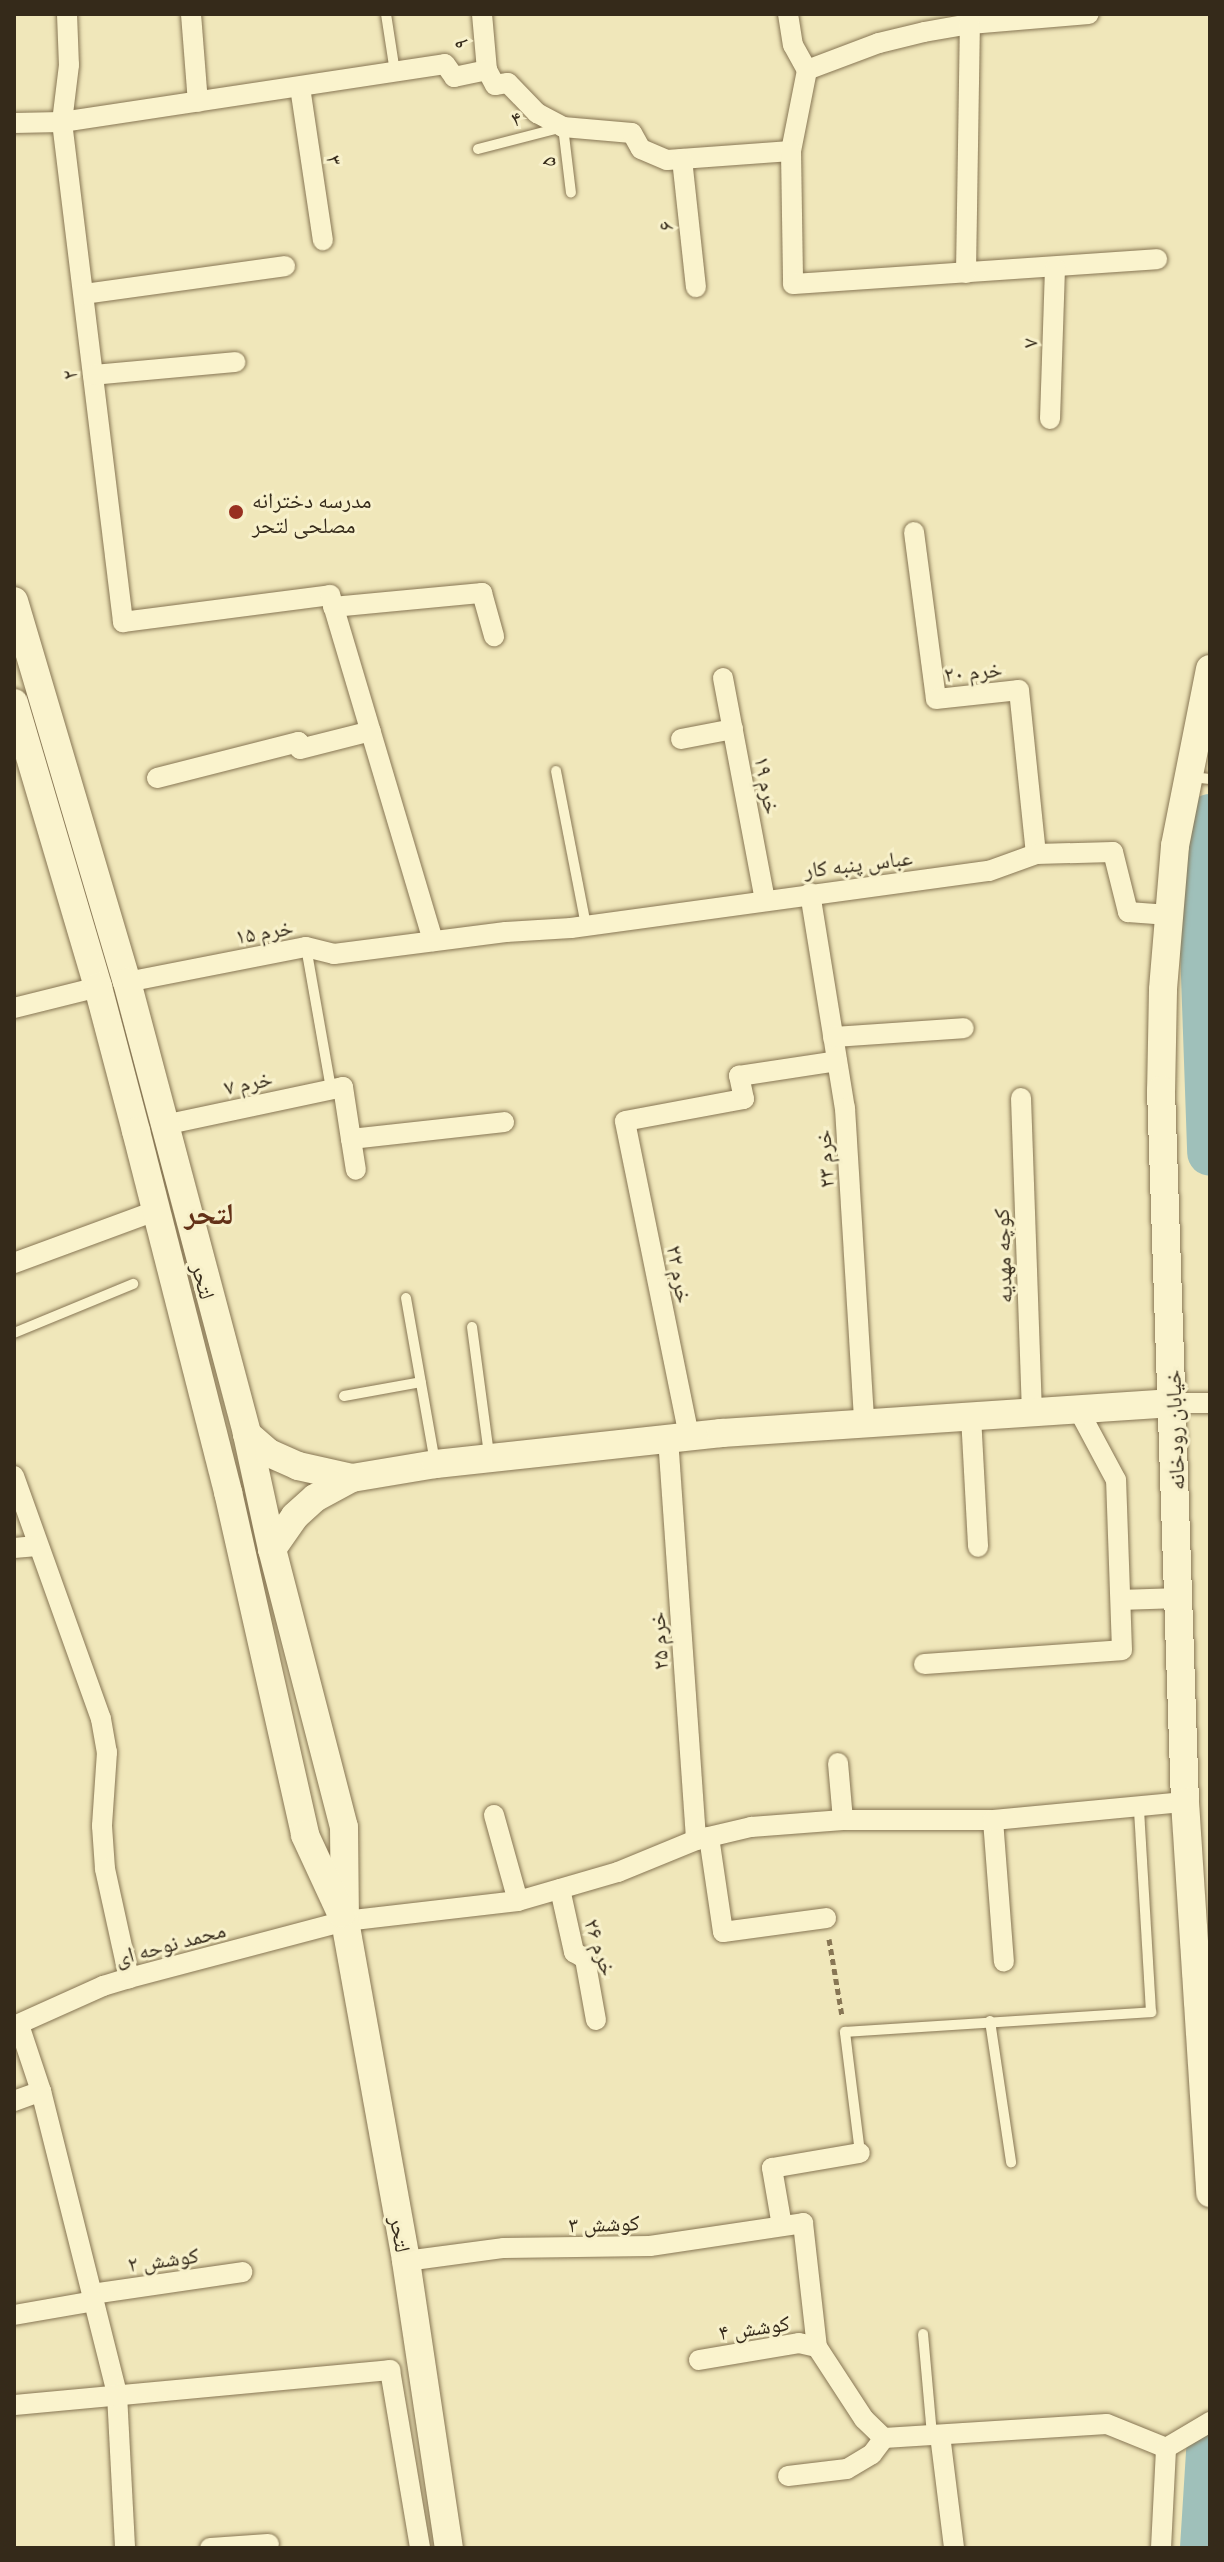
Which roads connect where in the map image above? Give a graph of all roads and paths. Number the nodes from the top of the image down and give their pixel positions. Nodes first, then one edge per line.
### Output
1 (67, 14) edge
2 (191, 14) edge
3 (386, 14) edge
4 (482, 14) edge
5 (788, 14) edge
6 (1089, 14) edge
7 (1016, 17) edge
8 (970, 24) junction
9 (487, 70) junction
10 (807, 70) junction
11 (395, 72) junction
12 (300, 87) junction
13 (198, 102) junction
14 (62, 122) junction
15 (14, 123) edge
16 (563, 127) junction
17 (478, 149) dead end
18 (791, 151) junction
19 (682, 159) junction
20 (571, 193) dead end
21 (323, 240) dead end
22 (1157, 259) dead end
23 (285, 266) dead end
24 (1055, 268) junction
25 (966, 273) junction
26 (696, 287) dead end
27 (84, 294) junction
28 (235, 362) dead end
29 (93, 375) junction
30 (1050, 419) dead end
31 (914, 532) dead end
32 (14, 601) edge
33 (333, 607) junction
34 (494, 636) dead end
35 (1210, 669) edge
36 (723, 678) dead end
37 (14, 703) edge
38 (733, 729) junction
39 (371, 731) junction
40 (681, 739) dead end
41 (556, 771) dead end
42 (157, 778) dead end
43 (1200, 778) edge
44 (1036, 854) junction
45 (810, 893) junction
46 (765, 900) junction
47 (1169, 915) junction
48 (586, 926) junction
49 (506, 932) joint
50 (433, 941) junction
51 (306, 947) junction
52 (127, 982) junction
53 (98, 987) junction
54 (14, 1008) edge
55 (964, 1028) dead end
56 (833, 1037) junction
57 (837, 1061) junction
58 (337, 1088) junction
59 (1021, 1098) dead end
60 (504, 1122) dead end
61 (164, 1125) junction
62 (351, 1139) junction
63 (356, 1170) dead end
64 (155, 1211) junction
65 (14, 1263) edge
66 (133, 1284) dead end
67 (406, 1298) dead end
68 (472, 1327) dead end
69 (14, 1333) edge
70 (421, 1382) junction
71 (344, 1396) dead end
72 (1174, 1403) junction
73 (1210, 1403) edge
74 (1078, 1409) junction
75 (1032, 1412) junction
76 (971, 1416) junction
77 (864, 1423) junction
78 (247, 1434) junction
79 (678, 1437) junction
80 (490, 1458) junction
81 (436, 1464) junction
82 (14, 1476) edge
83 (352, 1478) junction
84 (37, 1546) junction
85 (978, 1547) dead end
86 (14, 1548) edge
87 (272, 1549) junction
88 (1178, 1598) junction
89 (1121, 1600) junction
90 (924, 1664) dead end
91 (838, 1763) dead end
92 (1185, 1802) junction
93 (1139, 1807) junction
94 (494, 1815) dead end
95 (843, 1820) junction
96 (993, 1820) junction
97 (703, 1839) junction
98 (560, 1889) junction
99 (518, 1901) junction
100 (826, 1918) joint
101 (345, 1921) junction
102 (1201, 1956) edge
103 (1004, 1962) dead end
104 (129, 1978) junction
105 (596, 2020) dead end
106 (990, 2021) junction
107 (16, 2026) edge
108 (845, 2032) junction
109 (41, 2091) junction
110 (14, 2101) edge
111 (1207, 2141) edge
112 (860, 2153) joint
113 (1011, 2162) dead end
114 (1210, 2193) edge
115 (792, 2225) junction
116 (406, 2261) junction
117 (242, 2272) dead end
118 (93, 2297) junction
119 (14, 2315) edge
120 (923, 2334) dead end
121 (817, 2347) junction
122 (699, 2360) dead end
123 (117, 2394) junction
124 (14, 2405) edge
125 (1210, 2422) edge
126 (936, 2435) junction
127 (884, 2438) junction
128 (1166, 2447) junction
129 (788, 2476) dead end
130 (269, 2544) dead end
131 (125, 2548) edge
132 (210, 2548) edge
133 (420, 2548) edge
134 (449, 2548) edge
135 (954, 2548) edge
136 (1161, 2548) edge

1 - 14 street, ۲
2 - 13 street
3 - 11 lane
4 - 9 street, ۹
5 - 10 street
6 - 7 street
7 - 8 street
8 - 10 street
8 - 25 street
9 - 11 street
9 - 16 street
10 - 18 street
11 - 12 street
12 - 13 street
12 - 21 street, ۳
13 - 14 street
14 - 15 street
14 - 27 street, ۲
16 - 17 lane, ۴
16 - 19 street
16 - 20 lane, ۵
18 - 19 street
18 - 25 street
19 - 26 street, ۶
22 - 24 street
23 - 27 street
24 - 25 street
24 - 30 street, ۷
27 - 29 street, ۲
28 - 29 street
29 - 33 street, ۲
31 - 44 street, خرم ۲۰
32 - 52 street, لتحر
33 - 34 street
33 - 39 street
35 - 43 street, خیابان رودخانه
36 - 38 street, خرم ۱۹
37 - 53 street, لتحر
38 - 40 street
38 - 46 street, خرم ۱۹
39 - 42 street
39 - 50 street
41 - 48 lane
43 - 47 street, خیابان رودخانه
44 - 45 street, عباس پنبه کار
44 - 47 street, عباس پنبه کار
45 - 46 street, عباس پنبه کار
45 - 56 street, خرم ۲۳
46 - 48 street, عباس پنبه کار
47 - 72 street, خیابان رودخانه
48 - 49 street, عباس پنبه کار
49 - 50 street, خرم ۱۵
50 - 51 street, خرم ۱۵
51 - 52 street, خرم ۱۵
51 - 58 lane
52 - 61 street, لتحر
53 - 54 street
53 - 64 street, لتحر
55 - 56 street
56 - 57 street, خرم ۲۳
57 - 77 street, خرم ۲۳
57 - 79 street, خرم ۲۲
58 - 61 street, خرم ۷
58 - 62 street
59 - 75 street, کوچه مهدیه
60 - 62 street
61 - 78 street, لتحر
62 - 63 street
64 - 65 street
64 - 101 street, لتحر
66 - 69 lane
67 - 70 lane
68 - 80 lane
70 - 71 lane
70 - 81 lane
72 - 73 street
72 - 74 street
72 - 88 street, خیابان رودخانه
74 - 75 street
74 - 89 street
75 - 76 street
76 - 77 street
76 - 85 street
77 - 79 street
78 - 83 street
78 - 87 street, لتحر
79 - 80 street
79 - 97 street, خرم ۲۵
80 - 81 street
81 - 83 street
82 - 84 street
83 - 87 street
84 - 86 street
84 - 104 street
87 - 101 street, لتحر
88 - 89 street
88 - 92 street, خیابان رودخانه
89 - 90 street
91 - 95 street
92 - 93 street, محمد نوحه ای
92 - 102 street, خیابان رودخانه
93 - 96 street, محمد نوحه ای
93 - 106 lane
94 - 99 street
95 - 96 street, محمد نوحه ای
95 - 97 street, محمد نوحه ای
96 - 103 street
97 - 98 street, محمد نوحه ای
97 - 100 street, خرم ۲۵
98 - 99 street, محمد نوحه ای
98 - 105 street, خرم ۲۶
99 - 101 street, محمد نوحه ای
100 - 108 path
101 - 104 street, محمد نوحه ای
101 - 116 street, لتحر
102 - 111 street, خیابان رودخانه
104 - 107 street, محمد نوحه ای
106 - 108 lane
106 - 113 lane
107 - 109 street
108 - 112 lane
109 - 110 street
109 - 118 street
111 - 114 street, خیابان رودخانه
112 - 115 street
115 - 116 street, کوشش ۳
115 - 121 street
116 - 134 street, لتحر
117 - 118 street, کوشش ۲
118 - 119 street, کوشش ۲
118 - 123 street
120 - 126 lane
121 - 122 street, کوشش ۴
121 - 127 street
123 - 124 street
123 - 131 street
123 - 133 street
125 - 128 street
126 - 127 street
126 - 128 street
126 - 135 street
127 - 129 street
128 - 136 street
130 - 132 street

